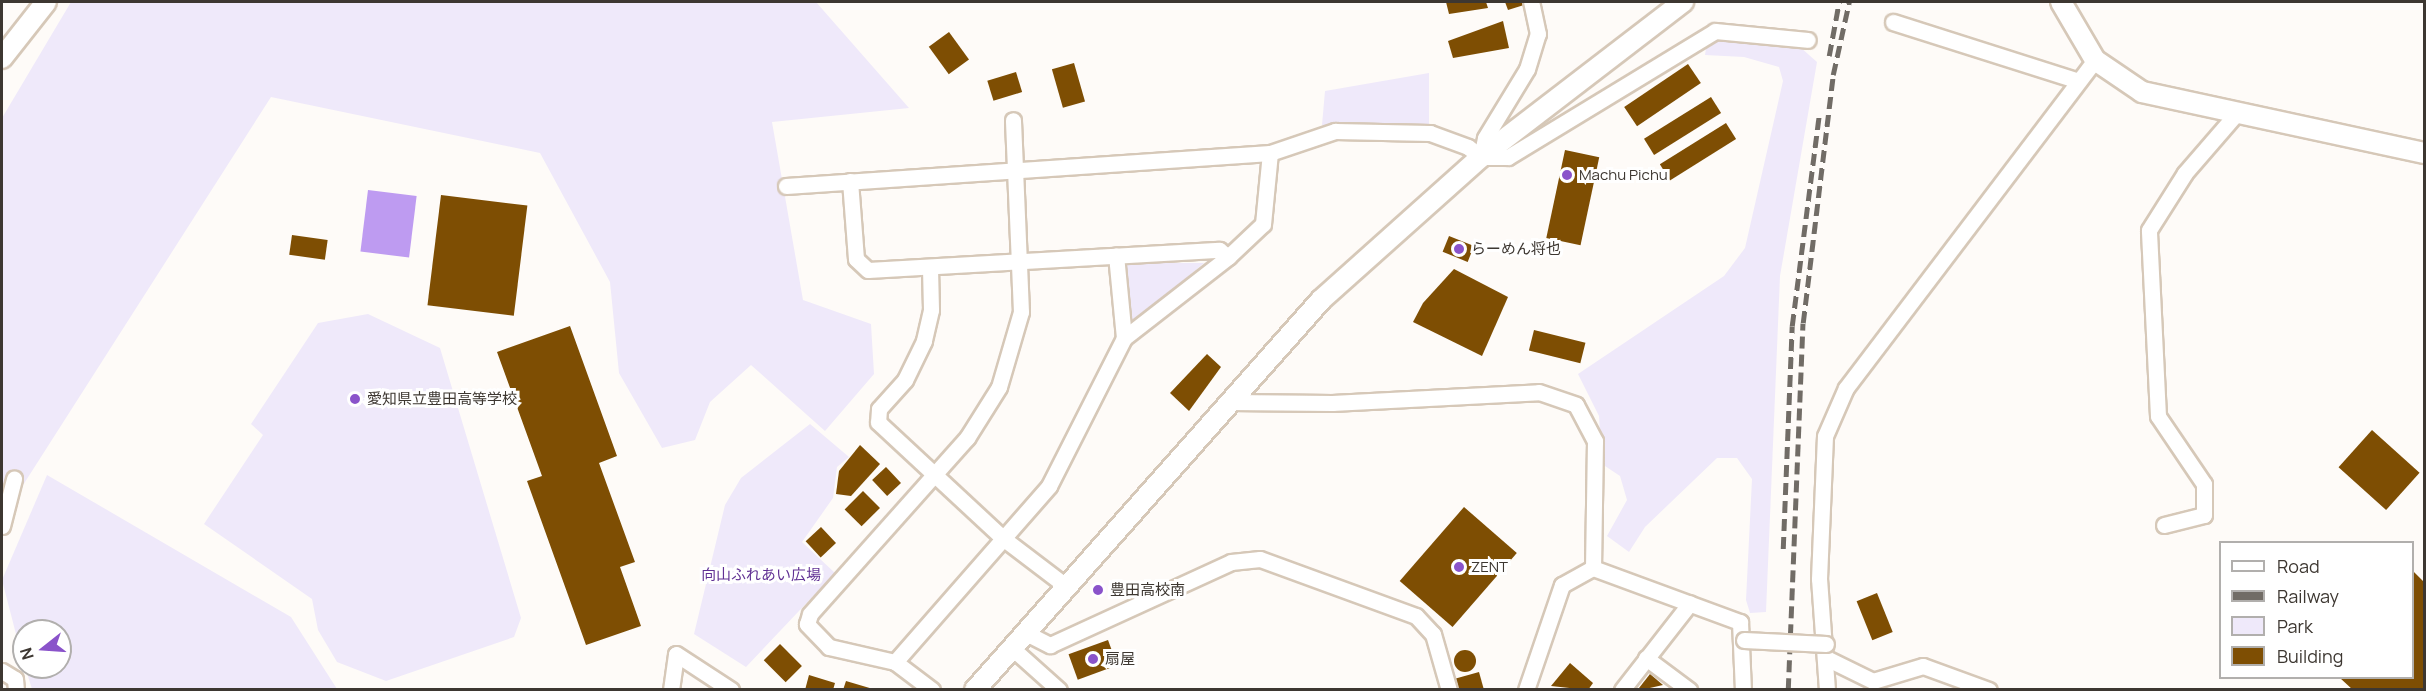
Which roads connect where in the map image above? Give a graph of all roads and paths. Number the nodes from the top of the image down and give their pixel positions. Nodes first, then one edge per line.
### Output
1 (46, 2) edge
2 (1531, 2) edge
3 (1683, 2) edge
4 (2061, 2) edge
5 (1893, 22) dead end
6 (1808, 40) dead end
7 (2, 58) edge
8 (2095, 60) junction
9 (2076, 80) junction
10 (2236, 114) junction
11 (1013, 120) dead end
12 (1270, 153) junction
13 (2424, 153) edge
14 (1481, 157) junction
15 (1017, 167) junction
16 (850, 181) junction
17 (786, 186) dead end
18 (1116, 255) junction
19 (1228, 257) junction
20 (1022, 264) junction
21 (930, 268) junction
22 (1124, 338) junction
23 (1230, 402) junction
24 (934, 476) junction
25 (14, 479) dead end
26 (2163, 525) dead end
27 (2, 526) edge
28 (1004, 539) junction
29 (1593, 568) junction
30 (1066, 586) junction
31 (1690, 603) junction
32 (1026, 633) junction
33 (1744, 640) junction
34 (1826, 644) junction
35 (1012, 648) junction
36 (1646, 658) junction
37 (1828, 659) junction
38 (895, 662) junction
39 (2, 671) edge
40 (16, 690) edge
41 (671, 690) edge
42 (731, 690) edge
43 (932, 690) edge
44 (975, 690) edge
45 (1059, 690) edge
46 (1449, 690) edge
47 (1526, 690) edge
48 (1622, 690) edge
49 (1689, 690) edge
50 (1743, 690) edge
51 (1827, 690) edge
52 (1989, 690) edge

1 - 7 street
2 - 14 street
3 - 14 street
4 - 8 street
5 - 9 street
6 - 14 street
8 - 9 street
8 - 10 street
9 - 34 street
10 - 13 street
10 - 26 street
11 - 15 street
12 - 14 street
12 - 15 street
12 - 19 street
14 - 23 street
15 - 16 street
15 - 20 street
16 - 17 street
16 - 21 street
18 - 19 street
18 - 20 street
18 - 22 street
19 - 22 street
20 - 21 street
20 - 24 street
21 - 24 street
22 - 28 street
23 - 29 street
23 - 30 street
24 - 28 street
24 - 38 street
25 - 27 street
28 - 30 street
28 - 38 street
29 - 31 street
29 - 47 street
30 - 32 street
31 - 33 street
31 - 36 street
32 - 35 street
32 - 46 street
33 - 34 street, bridge
33 - 50 street
34 - 37 street
35 - 44 street
35 - 45 street
36 - 48 street
36 - 49 street
37 - 51 street
37 - 52 street
38 - 43 street
39 - 40 street
41 - 42 street

